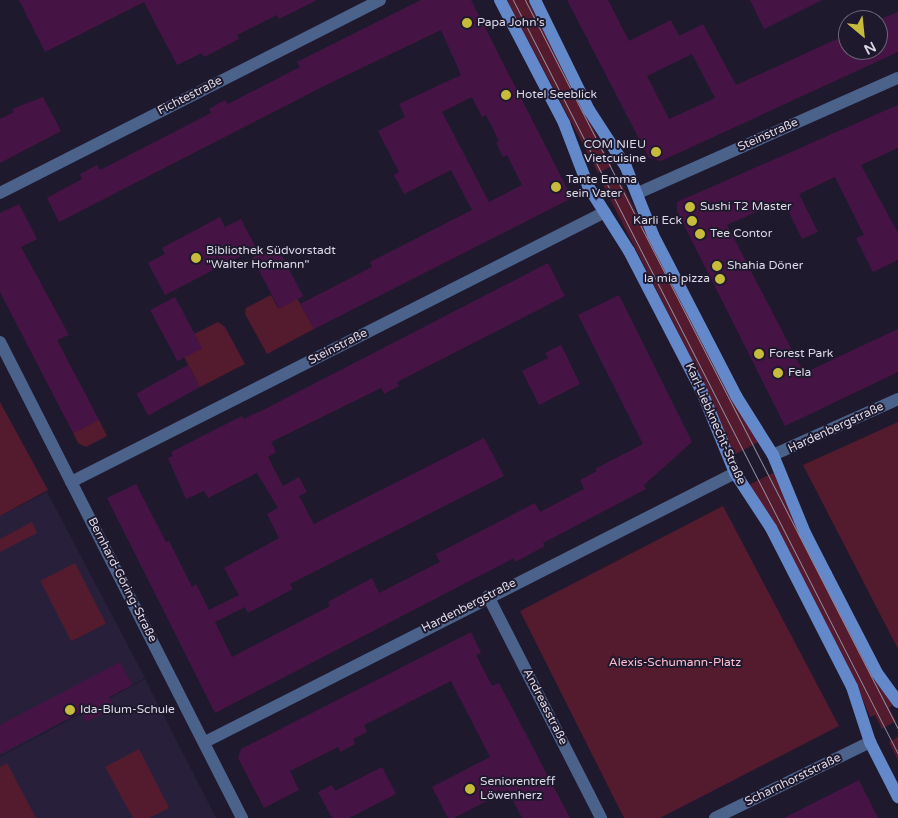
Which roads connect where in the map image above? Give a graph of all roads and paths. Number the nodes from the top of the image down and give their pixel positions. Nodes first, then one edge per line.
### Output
1 (380, 0) edge
2 (500, 0) edge
3 (536, 0) edge
4 (898, 78) edge
5 (638, 192) junction
6 (0, 193) edge
7 (605, 212) junction
8 (0, 342) edge
9 (898, 399) edge
10 (773, 454) junction
11 (735, 473) junction
12 (72, 482) junction
13 (488, 596) junction
14 (898, 702) edge
15 (204, 742) junction
16 (870, 742) junction
17 (898, 797) edge
18 (242, 818) edge
19 (601, 818) edge
20 (715, 818) edge

1 - 6 street, Fichtestraße
2 - 7 main road, Karl-Liebknecht-Straße
3 - 5 main road
4 - 5 street, Steinstraße
5 - 10 main road
7 - 11 main road, Karl-Liebknecht-Straße
7 - 12 street, Steinstraße
8 - 12 street, Bernhard-Göring-Straße
9 - 10 street, Hardenbergstraße
10 - 14 main road
11 - 13 street, Hardenbergstraße
11 - 16 main road, Karl-Liebknecht-Straße
12 - 15 street, Bernhard-Göring-Straße
13 - 15 street, Hardenbergstraße
13 - 19 street, Andreasstraße
15 - 18 street, Bernhard-Göring-Straße
16 - 17 main road, Karl-Liebknecht-Straße
16 - 20 street, Scharnhorststraße

